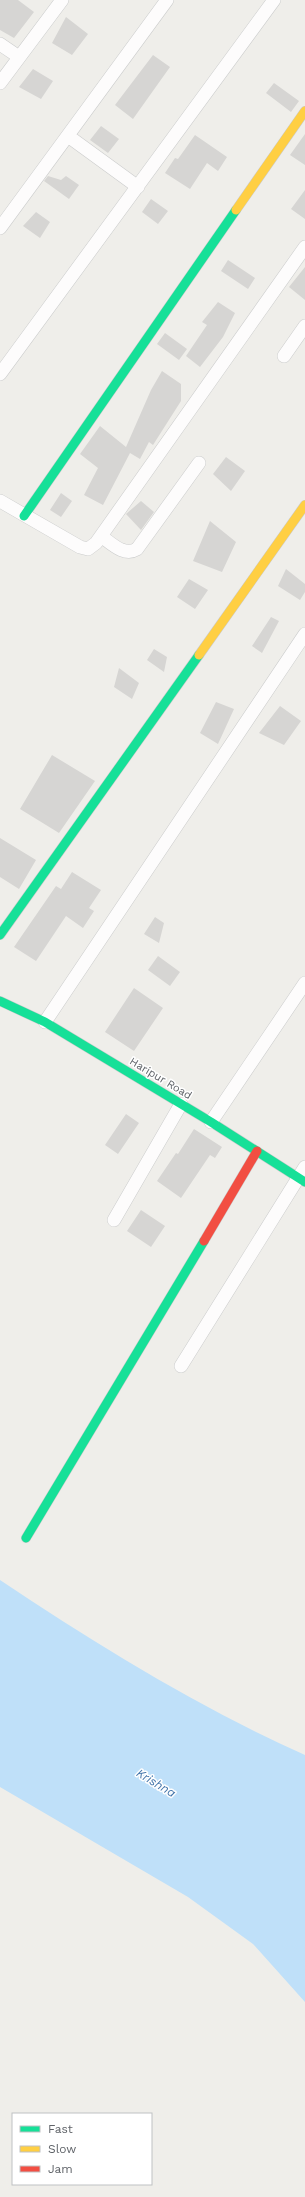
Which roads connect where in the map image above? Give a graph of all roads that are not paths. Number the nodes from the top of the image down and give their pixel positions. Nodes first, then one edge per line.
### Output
1 (62, 0) edge
2 (167, 0) edge
3 (274, 0) edge
4 (0, 44) edge
5 (18, 57) junction
6 (0, 83) edge
7 (305, 110) edge
8 (68, 136) junction
9 (138, 187) junction
10 (0, 228) edge
11 (305, 247) edge
12 (305, 326) edge
13 (284, 356) dead end
14 (0, 374) edge
15 (199, 463) dead end
16 (0, 501) edge
17 (305, 505) edge
18 (24, 516) junction
19 (101, 536) junction
20 (305, 634) edge
21 (0, 935) edge
22 (305, 984) edge
23 (0, 1001) edge
24 (45, 1022) junction
25 (181, 1104) junction
26 (211, 1122) junction
27 (257, 1151) junction
28 (303, 1175) edge
29 (114, 1220) dead end
30 (181, 1366) dead end
31 (26, 1538) dead end

1 - 5 street
2 - 8 street
3 - 9 street
4 - 5 street
5 - 6 street
7 - 18 street
8 - 9 street
8 - 10 street
9 - 14 street
11 - 19 street
12 - 13 street
15 - 19 street
16 - 18 street
17 - 21 street
18 - 19 street
20 - 24 street
22 - 26 street
23 - 24 street, Haripur Road
24 - 25 street, Haripur Road
25 - 26 street, Haripur Road
25 - 29 street
26 - 27 street, Haripur Road
27 - 28 street, Haripur Road
27 - 31 street
28 - 30 street

